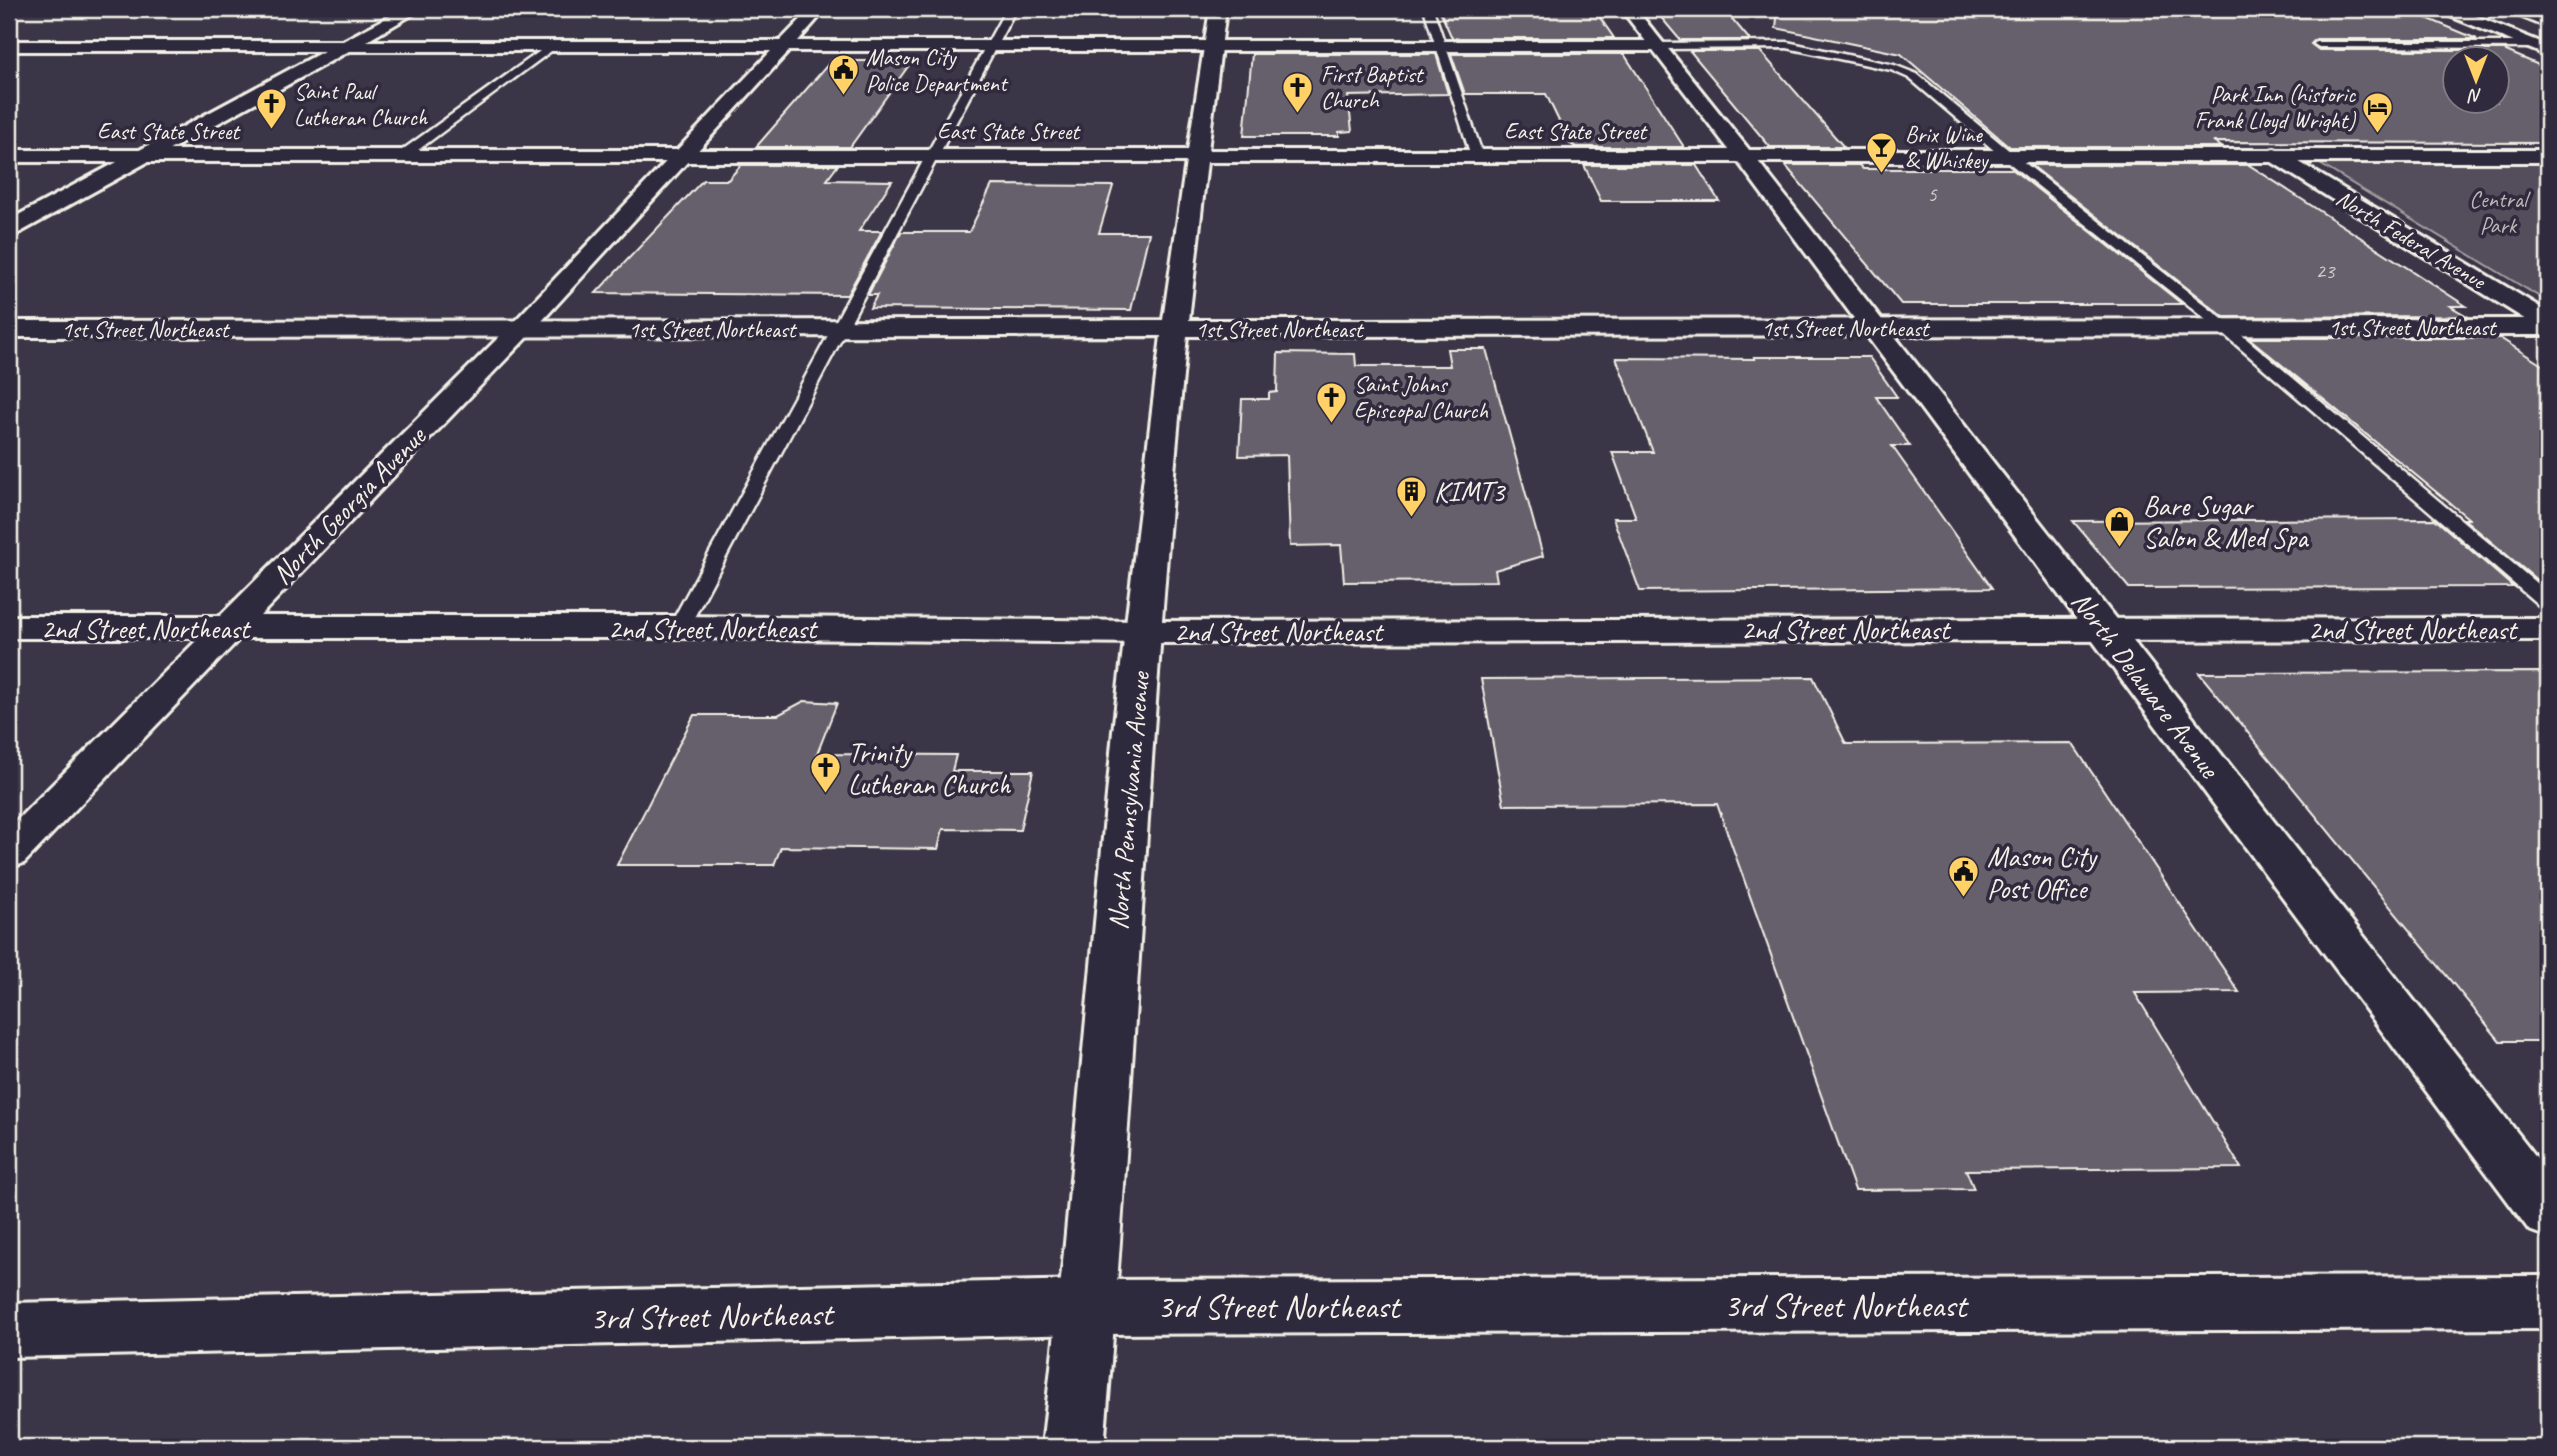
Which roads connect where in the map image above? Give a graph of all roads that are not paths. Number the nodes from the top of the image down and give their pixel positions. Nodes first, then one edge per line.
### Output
1 (414, 9) edge
2 (819, 9) edge
3 (1011, 9) edge
4 (1218, 9) edge
5 (1428, 9) edge
6 (1628, 9) edge
7 (2445, 9) edge
8 (2505, 9) edge
9 (2548, 25) edge
10 (2319, 44) dead end
11 (785, 45) junction
12 (991, 45) junction
13 (1213, 45) junction
14 (1440, 45) junction
15 (9, 46) edge
16 (346, 46) junction
17 (554, 46) junction
18 (1657, 46) junction
19 (2544, 47) edge
20 (1743, 155) junction
21 (2007, 155) junction
22 (2274, 155) junction
23 (9, 156) edge
24 (141, 156) junction
25 (402, 156) junction
26 (684, 156) junction
27 (932, 156) junction
28 (1199, 156) junction
29 (1477, 156) junction
30 (2547, 156) edge
31 (9, 229) edge
32 (2548, 325) edge
33 (1875, 328) junction
34 (2225, 328) junction
35 (9, 329) edge
36 (521, 329) junction
37 (839, 329) junction
38 (1175, 329) junction
39 (2548, 603) edge
40 (9, 627) edge
41 (679, 627) junction
42 (228, 628) junction
43 (2104, 628) junction
44 (2548, 629) edge
45 (1142, 632) junction
46 (9, 853) edge
47 (2548, 1213) edge
48 (2548, 1302) edge
49 (1088, 1307) junction
50 (9, 1330) edge
51 (1073, 1447) edge

1 - 16 main road
2 - 11 main road, North Georgia Avenue
3 - 12 lane
4 - 13 main road, North Pennsylvania Avenue
5 - 14 lane
6 - 18 main road, North Delaware Avenue
7 - 19 main road
8 - 9 lane
10 - 19 lane
11 - 12 main road
11 - 17 main road
11 - 26 main road, North Georgia Avenue
12 - 13 main road
12 - 27 lane
13 - 14 main road
13 - 28 main road, North Pennsylvania Avenue
14 - 18 main road
14 - 29 lane
15 - 16 main road
16 - 17 main road
16 - 24 main road
17 - 25 lane
18 - 20 main road, North Delaware Avenue
18 - 21 lane
20 - 21 main road, East State Street
20 - 29 main road, East State Street
20 - 33 main road, North Delaware Avenue
21 - 22 main road, East State Street
21 - 34 lane
22 - 30 main road, East State Street
22 - 32 main road, North Federal Avenue
23 - 24 main road, East State Street
24 - 25 main road, East State Street
24 - 31 main road
25 - 26 main road, East State Street
26 - 27 main road, East State Street
26 - 36 main road, North Georgia Avenue
27 - 28 main road, East State Street
27 - 37 lane
28 - 29 main road, East State Street
28 - 38 main road, North Pennsylvania Avenue
32 - 34 main road, 1st Street Northeast
33 - 34 main road, 1st Street Northeast
33 - 38 main road, 1st Street Northeast
33 - 43 main road, North Delaware Avenue
34 - 39 lane
35 - 36 main road, 1st Street Northeast
36 - 37 main road, 1st Street Northeast
36 - 42 main road, North Georgia Avenue
37 - 38 main road, 1st Street Northeast
37 - 41 lane
38 - 45 main road, North Pennsylvania Avenue
40 - 42 main road, 2nd Street Northeast
41 - 42 main road, 2nd Street Northeast
41 - 45 main road, 2nd Street Northeast
42 - 46 main road, North Georgia Avenue
43 - 44 main road, 2nd Street Northeast
43 - 45 main road, 2nd Street Northeast
43 - 47 main road, North Delaware Avenue
45 - 49 main road, North Pennsylvania Avenue
48 - 49 main road, 3rd Street Northeast
49 - 50 main road, 3rd Street Northeast
49 - 51 main road, North Pennsylvania Avenue

